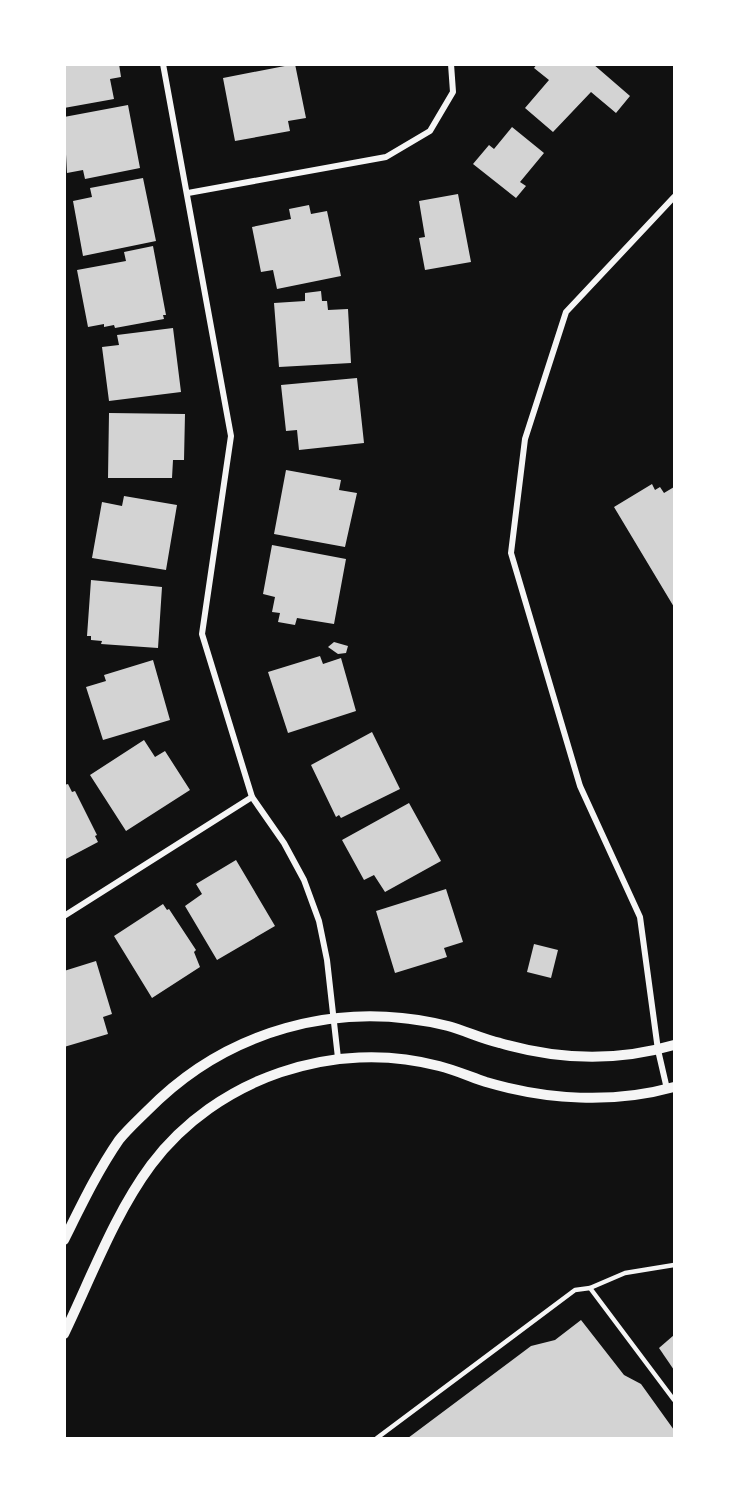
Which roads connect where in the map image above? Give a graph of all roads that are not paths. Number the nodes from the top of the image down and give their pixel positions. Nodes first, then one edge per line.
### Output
1 (164, 64) edge
2 (451, 64) edge
3 (188, 193) junction
4 (675, 196) edge
5 (252, 797) junction
6 (64, 916) edge
7 (334, 1018) junction
8 (675, 1045) edge
9 (658, 1050) junction
10 (338, 1058) junction
11 (671, 1088) edge
12 (64, 1240) edge
13 (675, 1265) edge
14 (590, 1288) junction
15 (64, 1334) edge
16 (675, 1400) edge
17 (377, 1438) edge

1 - 3 street
2 - 3 street
3 - 5 street
4 - 9 street
5 - 6 street
5 - 7 street
7 - 9 street
7 - 10 street
7 - 12 street
8 - 9 street
9 - 11 street
10 - 11 street
10 - 15 street
13 - 14 lane
14 - 16 lane
14 - 17 lane

